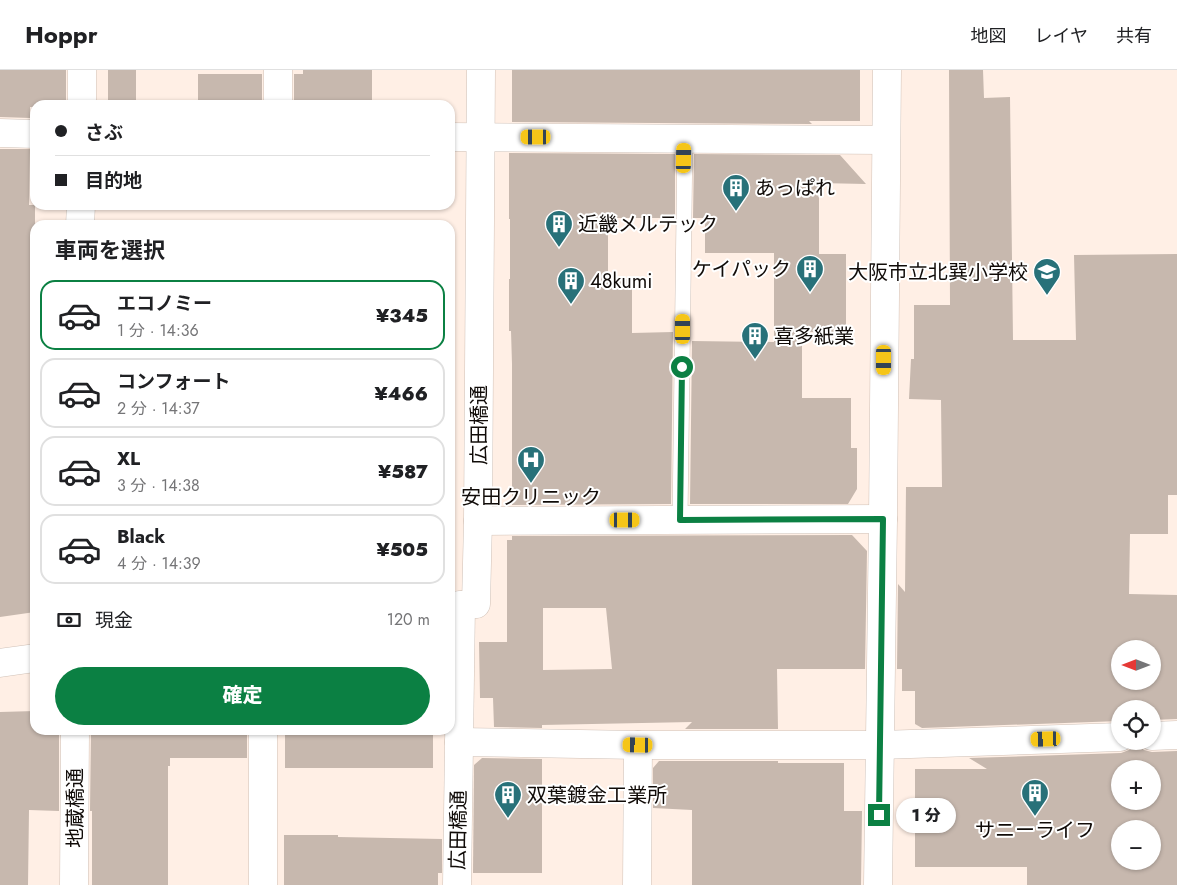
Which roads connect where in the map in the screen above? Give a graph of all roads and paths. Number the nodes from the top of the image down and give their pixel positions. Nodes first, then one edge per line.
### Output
1 (82, 70) edge
2 (278, 70) edge
3 (481, 70) edge
4 (887, 70) edge
5 (82, 100) edge
6 (278, 100) edge
7 (0, 133) edge
8 (30, 134) edge
9 (455, 137) edge
10 (481, 137) junction
11 (685, 138) junction
12 (886, 140) junction
13 (883, 519) junction
14 (680, 520) junction
15 (478, 521) junction
16 (455, 606) edge
17 (30, 659) edge
18 (0, 663) edge
19 (75, 735) edge
20 (263, 735) edge
21 (1177, 735) edge
22 (1161, 736) edge
23 (1111, 737) edge
24 (458, 742) junction
25 (638, 745) junction
26 (880, 745) junction
27 (74, 885) edge
28 (263, 885) edge
29 (457, 885) edge
30 (637, 885) edge
31 (878, 885) edge

1 - 5 street
2 - 6 street
3 - 10 street, 広田橋通
4 - 12 street
7 - 8 street
9 - 10 street
10 - 11 street
10 - 15 street, 広田橋通
11 - 12 street
11 - 14 lane
12 - 13 street
13 - 14 street
13 - 26 street
14 - 15 street
15 - 16 street, 広田橋通
16 - 24 street, 広田橋通
17 - 18 street
19 - 27 street, 地蔵橋通
20 - 28 street
21 - 22 street
23 - 26 street
24 - 25 street
24 - 29 street, 広田橋通
25 - 26 street
25 - 30 street
26 - 31 street

